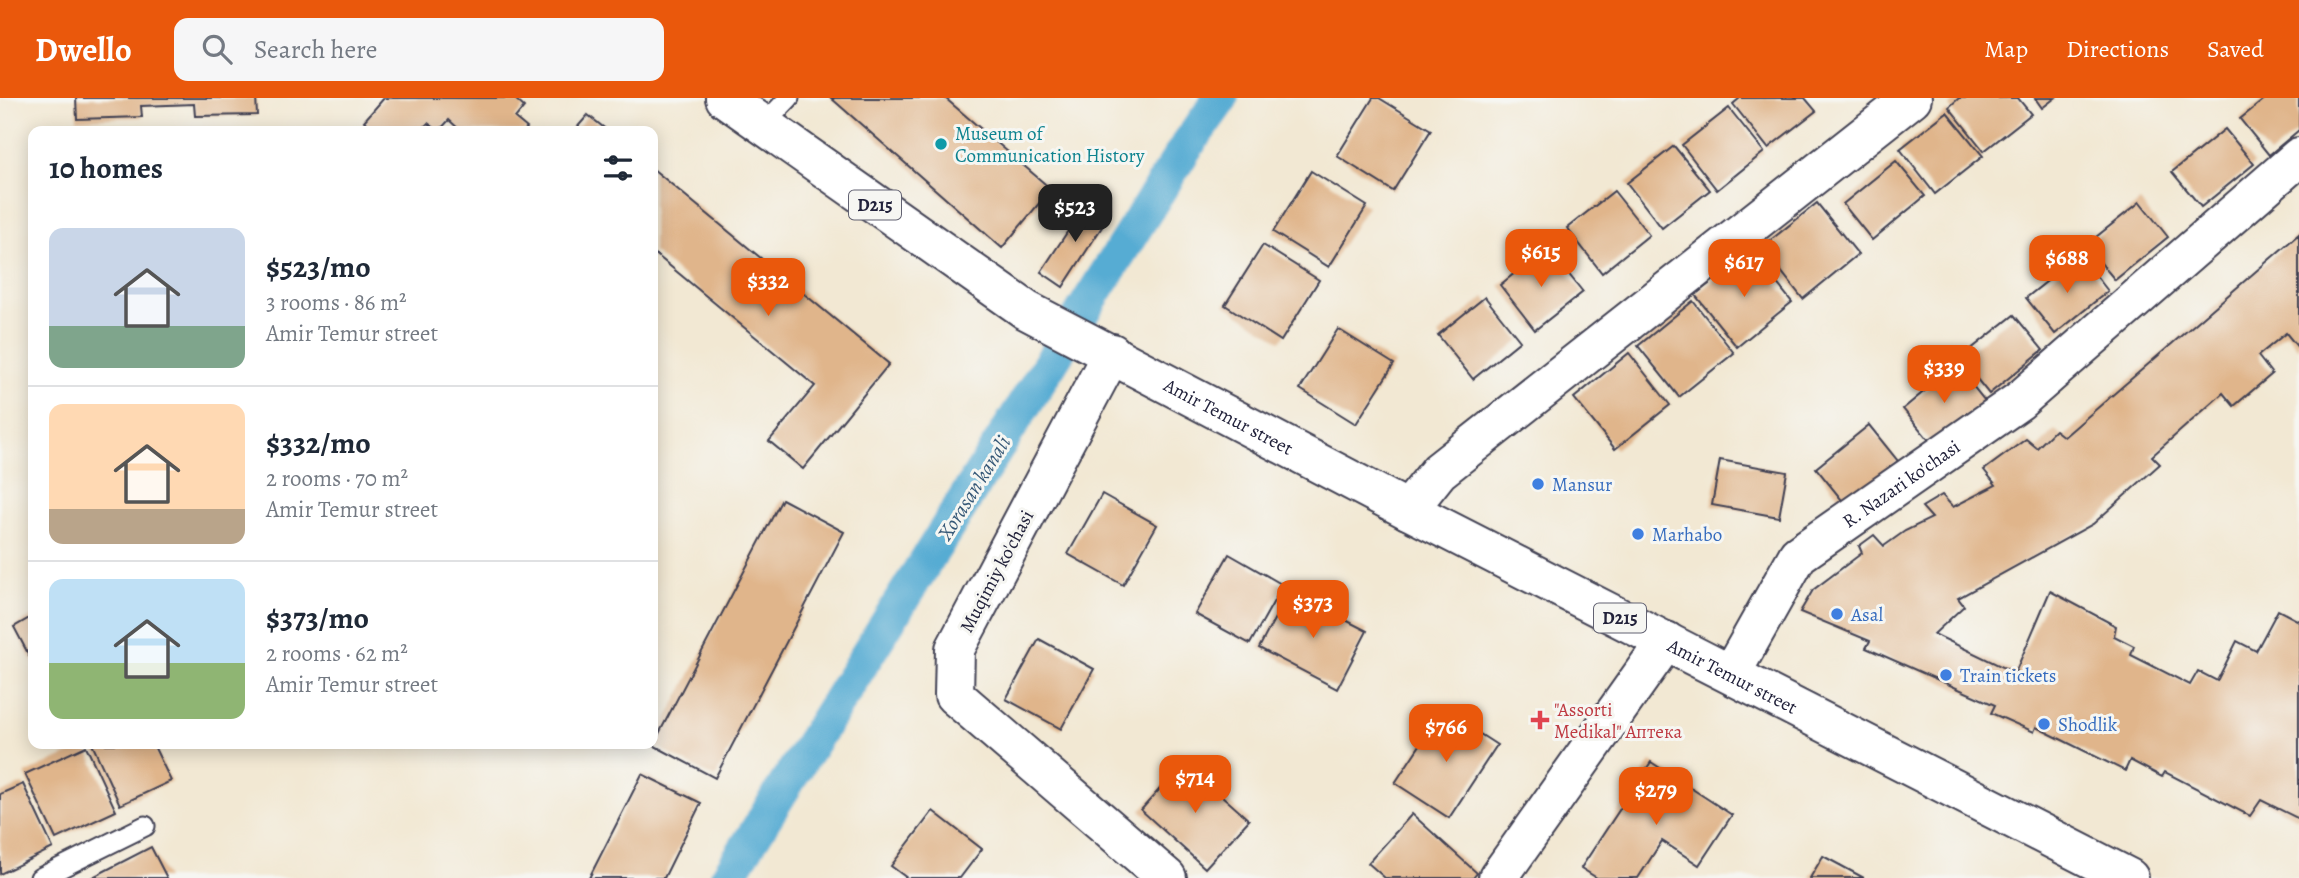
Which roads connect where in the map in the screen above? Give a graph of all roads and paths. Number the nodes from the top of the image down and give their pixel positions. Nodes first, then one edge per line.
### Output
1 (725, 98) edge
2 (1912, 98) edge
3 (776, 111) edge
4 (2299, 157) edge
5 (1112, 353) junction
6 (1408, 510) junction
7 (1666, 641) junction
8 (1731, 674) junction
9 (145, 826) dead end
10 (40, 878) edge
11 (1167, 878) edge
12 (1498, 878) edge
13 (2129, 878) edge

1 - 3 street, D215
2 - 6 street
3 - 5 street, D215
4 - 8 street, R. Nazari ko'chasi
5 - 6 street, Amir Temur street / D215
5 - 11 street, Muqimiy ko'chasi
6 - 7 street, Amir Temur street / D215
7 - 8 street, Amir Temur street / D215
7 - 12 street
8 - 13 street, Amir Temur street / D215
9 - 10 lane

